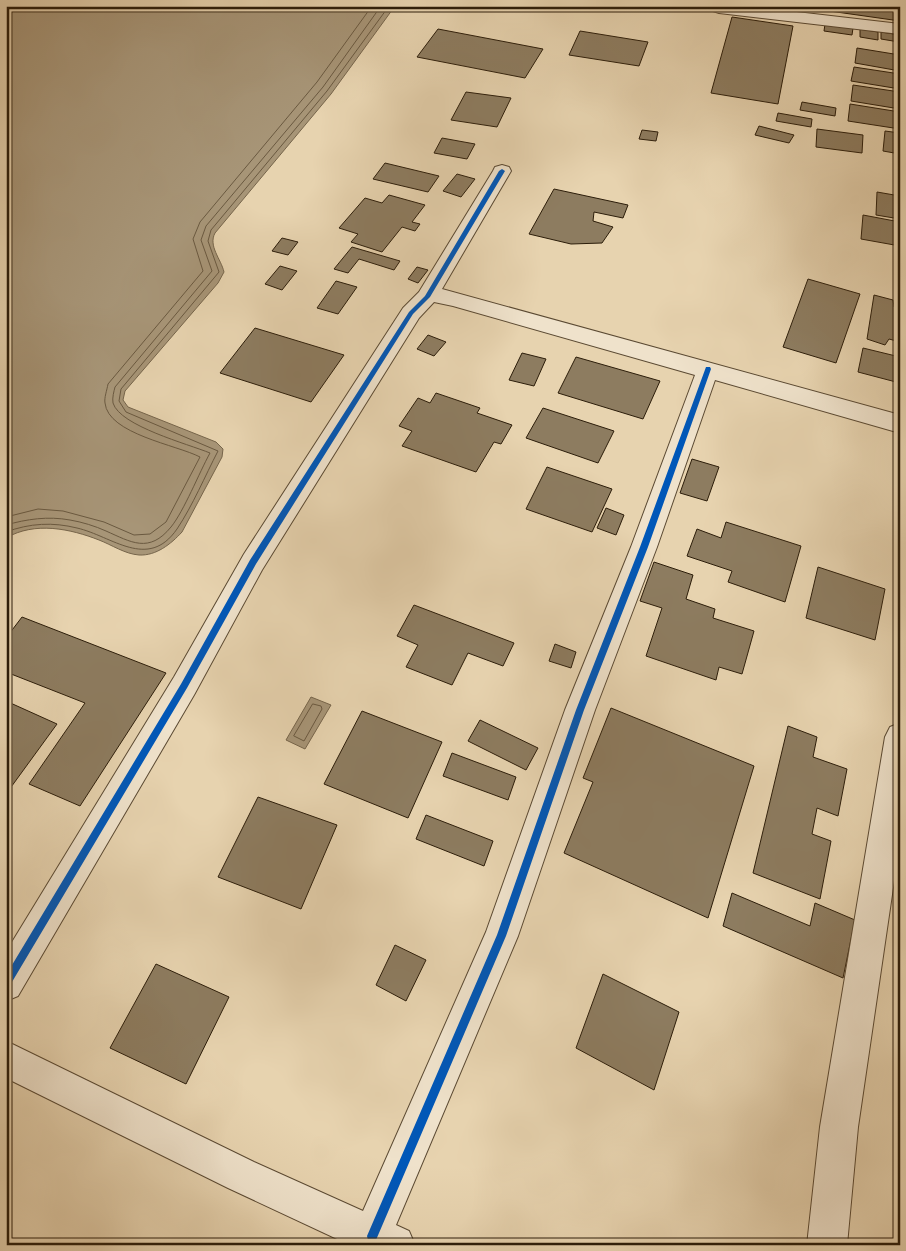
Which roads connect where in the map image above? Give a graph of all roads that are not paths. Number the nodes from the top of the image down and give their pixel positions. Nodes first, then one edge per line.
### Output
1 (719, 8) dead end
2 (900, 29) edge
3 (502, 171) dead end
4 (427, 297) junction
5 (708, 369) junction
6 (900, 424) edge
7 (900, 737) edge
8 (6, 984) edge
9 (6, 1059) edge
10 (384, 1241) edge
11 (827, 1245) edge

1 - 2 street
3 - 4 street
4 - 5 street
4 - 8 street
5 - 6 street
5 - 10 street
7 - 11 street
9 - 10 street

